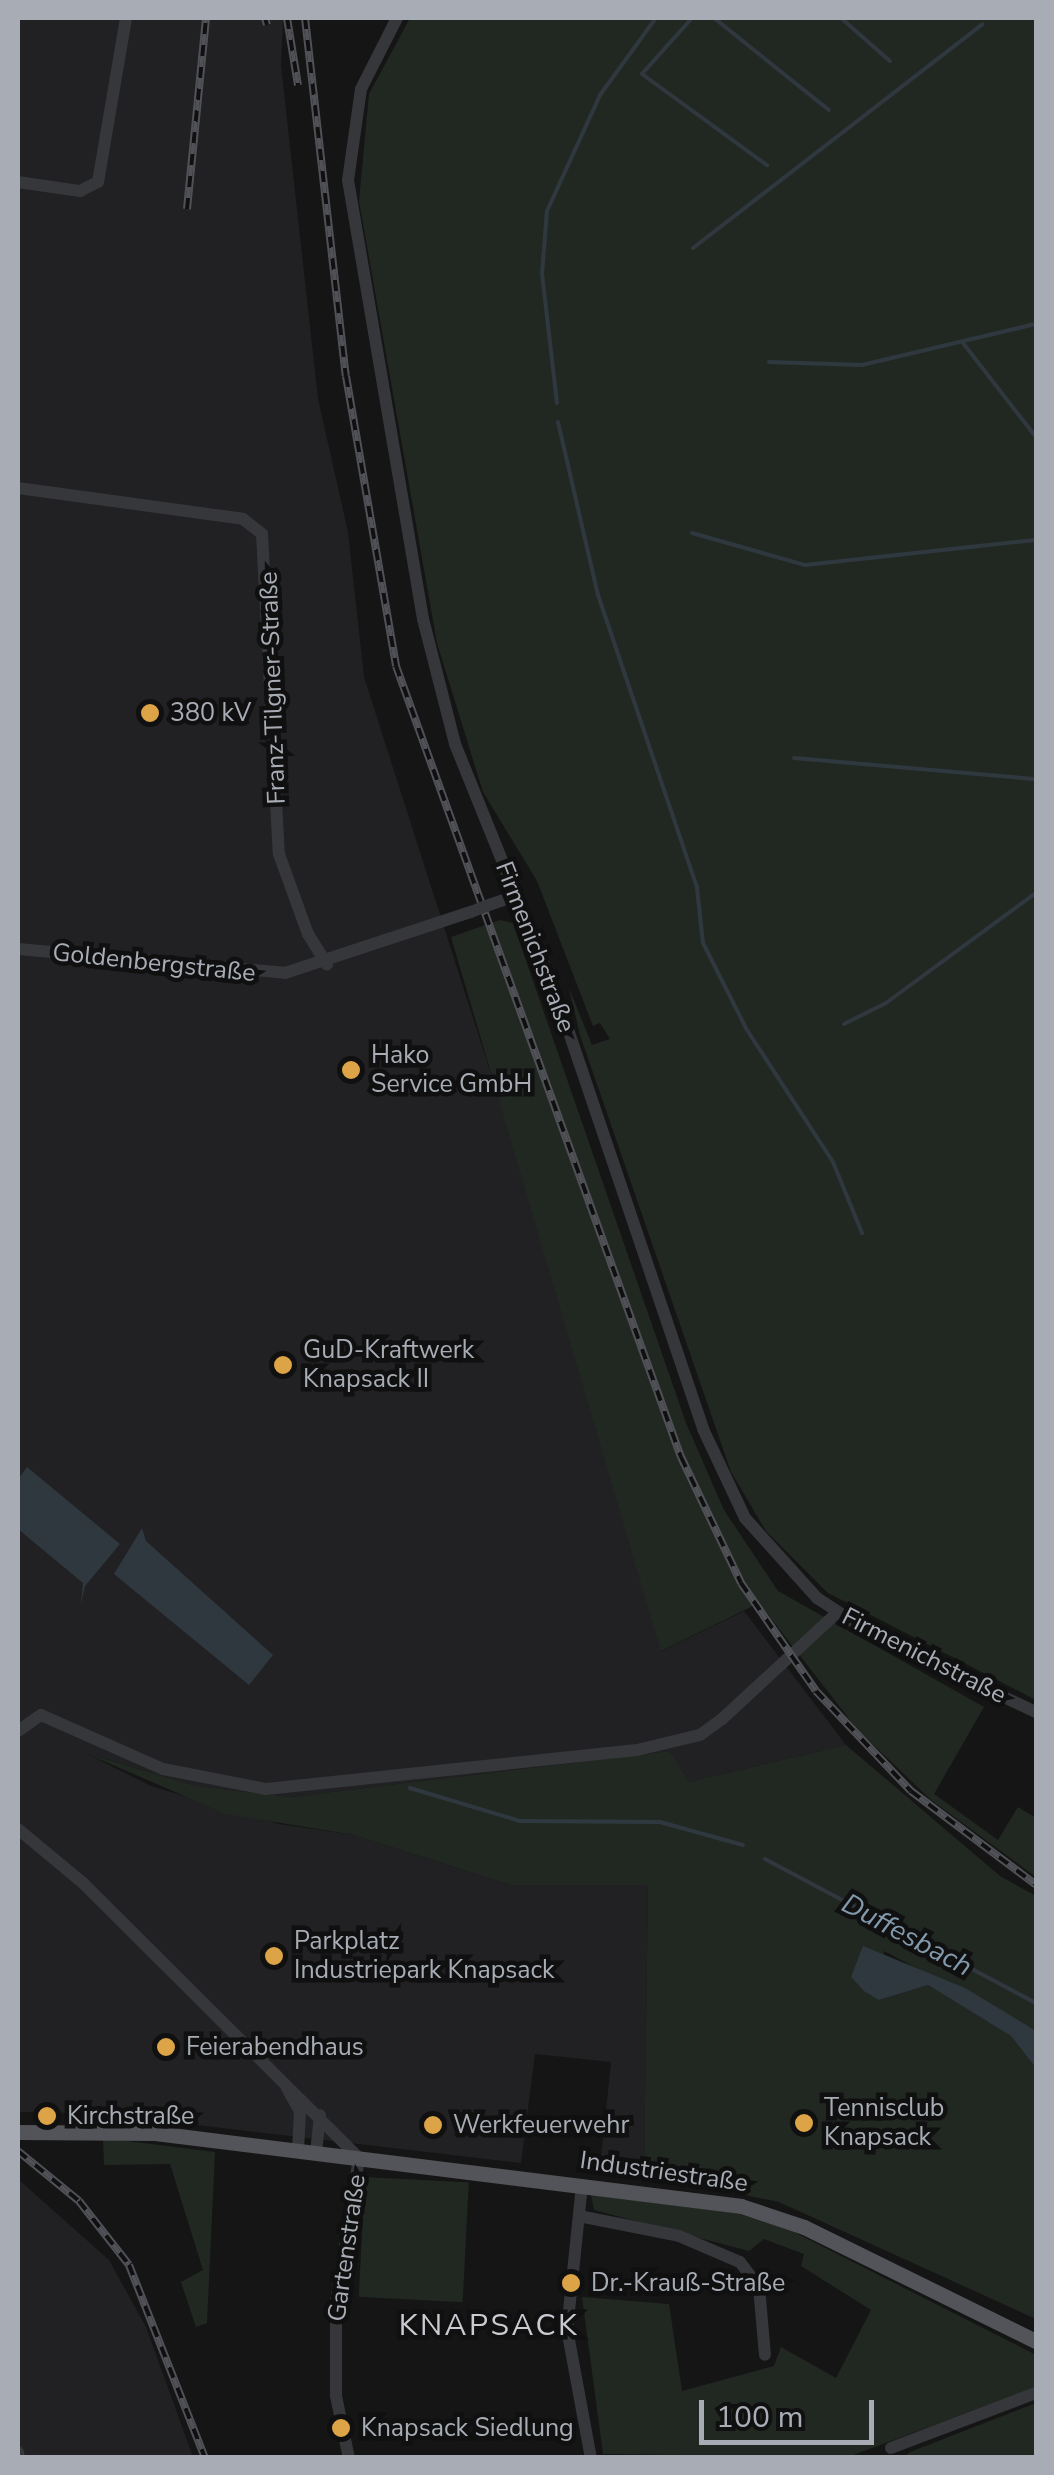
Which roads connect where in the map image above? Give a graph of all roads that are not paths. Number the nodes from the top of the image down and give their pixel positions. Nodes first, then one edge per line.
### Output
1 (126, 18) edge
2 (397, 18) edge
3 (18, 182) edge
4 (18, 488) edge
5 (518, 895) junction
6 (18, 949) edge
7 (328, 964) junction
8 (837, 1614) junction
9 (1036, 1712) edge
10 (18, 1731) edge
11 (18, 1829) edge
12 (286, 2086) junction
13 (320, 2115) junction
14 (18, 2132) edge
15 (298, 2152) junction
16 (316, 2154) junction
17 (359, 2158) junction
18 (582, 2184) junction
19 (580, 2216) junction
20 (1036, 2341) edge
21 (764, 2355) dead end
22 (1036, 2393) edge
23 (891, 2448) dead end
24 (349, 2458) edge
25 (591, 2458) edge

1 - 3 street
2 - 5 street, Firmenichstraße
4 - 7 street, Franz-Tilgner-Straße
5 - 7 street, Goldenbergstraße, bridge
5 - 8 street, Firmenichstraße
6 - 7 street, Goldenbergstraße
8 - 9 street, Firmenichstraße
8 - 10 street
11 - 12 street
12 - 13 street
12 - 15 street
13 - 16 street
13 - 17 street
14 - 15 main road, Industriestraße
15 - 16 main road, Industriestraße
16 - 17 main road, Industriestraße
17 - 18 main road, Industriestraße
17 - 24 street, Gartenstraße
18 - 19 street
18 - 20 main road, Industriestraße
19 - 21 street
19 - 25 street
22 - 23 street

